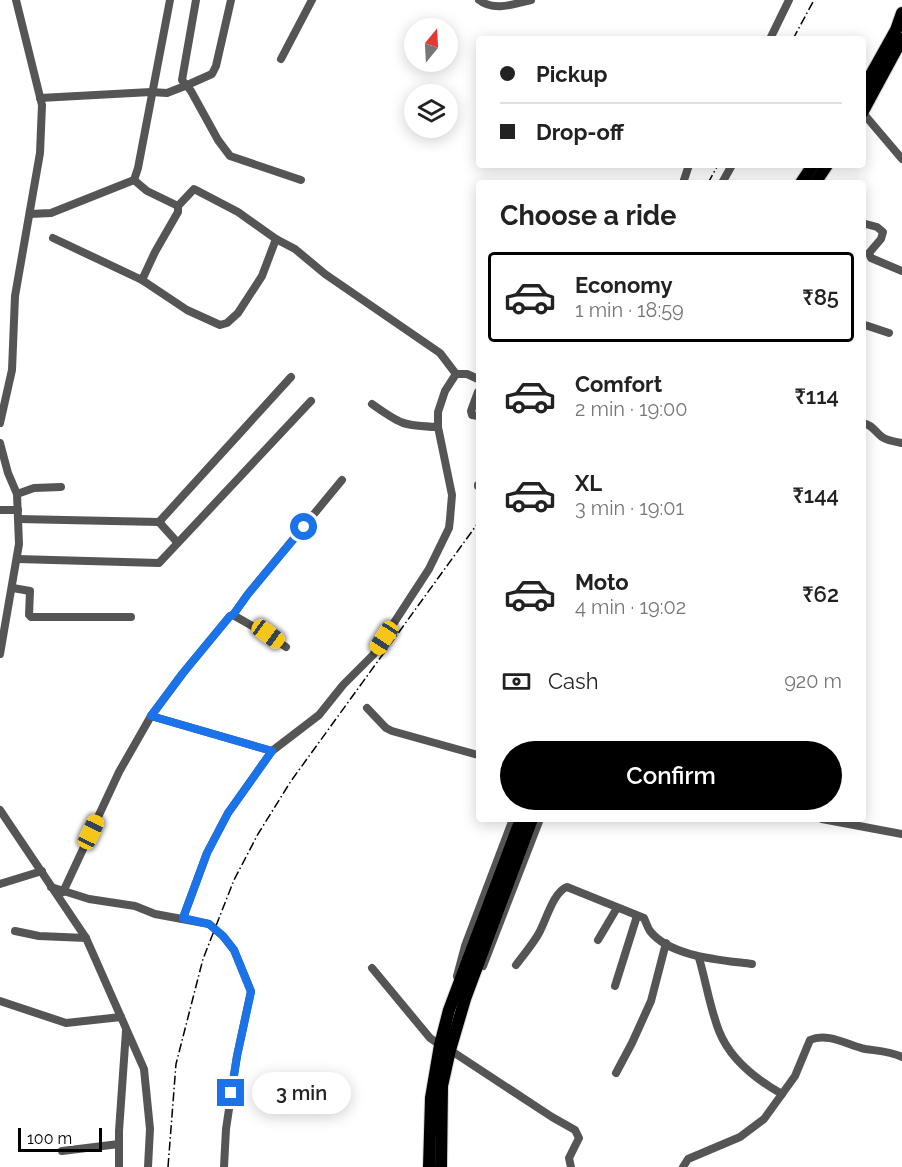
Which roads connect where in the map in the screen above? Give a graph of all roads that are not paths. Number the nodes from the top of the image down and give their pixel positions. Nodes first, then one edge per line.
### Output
1 (16, 0) edge
2 (170, 0) edge
3 (196, 0) edge
4 (231, 0) edge
5 (312, 0) edge
6 (479, 0) edge
7 (531, 0) edge
8 (789, 0) edge
9 (902, 13) edge
10 (771, 36) edge
11 (902, 39) edge
12 (280, 59) dead end
13 (866, 83) edge
14 (185, 86) junction
15 (151, 92) junction
16 (40, 98) junction
17 (866, 107) edge
18 (866, 117) edge
19 (902, 159) edge
20 (134, 180) junction
21 (301, 180) dead end
22 (178, 206) junction
23 (30, 214) junction
24 (866, 224) edge
25 (53, 238) dead end
26 (276, 239) junction
27 (902, 271) edge
28 (142, 280) junction
29 (866, 325) edge
30 (889, 333) dead end
31 (456, 374) junction
32 (291, 377) dead end
33 (476, 378) edge
34 (476, 397) edge
35 (311, 401) dead end
36 (372, 404) dead end
37 (476, 415) edge
38 (0, 423) edge
39 (866, 424) edge
40 (438, 427) junction
41 (0, 442) edge
42 (902, 443) edge
43 (3, 464) edge
44 (342, 480) dead end
45 (61, 487) dead end
46 (17, 494) junction
47 (0, 510) edge
48 (18, 510) junction
49 (18, 519) junction
50 (159, 522) junction
51 (177, 542) junction
52 (17, 560) junction
53 (13, 588) junction
54 (233, 615) junction
55 (131, 617) dead end
56 (285, 647) dead end
57 (0, 654) edge
58 (367, 708) dead end
59 (151, 716) junction
60 (272, 751) junction
61 (476, 754) edge
62 (0, 810) edge
63 (4, 821) edge
64 (512, 822) edge
65 (520, 822) edge
66 (531, 822) edge
67 (539, 822) edge
68 (838, 822) edge
69 (902, 834) edge
70 (42, 871) junction
71 (0, 884) edge
72 (51, 887) junction
73 (63, 892) junction
74 (617, 908) junction
75 (637, 916) junction
76 (183, 918) junction
77 (15, 932) dead end
78 (86, 938) junction
79 (598, 940) dead end
80 (666, 943) junction
81 (699, 958) junction
82 (752, 964) dead end
83 (516, 965) dead end
84 (372, 968) dead end
85 (615, 986) dead end
86 (460, 997) junction
87 (0, 1001) edge
88 (120, 1017) junction
89 (126, 1028) junction
90 (445, 1047) junction
91 (902, 1058) edge
92 (616, 1073) dead end
93 (782, 1094) junction
94 (119, 1144) junction
95 (62, 1151) dead end
96 (119, 1167) edge
97 (148, 1167) edge
98 (224, 1167) edge
99 (429, 1167) edge
100 (441, 1167) edge
101 (571, 1167) edge
102 (683, 1167) edge

1 - 16 street
2 - 15 street
3 - 14 street
4 - 14 street
5 - 12 street
6 - 7 street
8 - 10 street
9 - 13 highway
11 - 17 highway
14 - 15 street
14 - 21 street
15 - 16 street
15 - 20 street
16 - 23 street
18 - 19 street
20 - 22 street
20 - 23 street
22 - 26 street
22 - 28 street
23 - 38 street
24 - 27 street
25 - 28 street
26 - 28 street
26 - 31 street
29 - 30 street
31 - 33 street
31 - 40 street
32 - 50 street
34 - 37 street
35 - 51 street
36 - 40 street
39 - 42 street
40 - 60 street
41 - 43 street
43 - 46 street
44 - 54 street
45 - 46 street
46 - 48 street
47 - 48 street
48 - 49 street
49 - 50 street
49 - 52 street
50 - 51 street
51 - 52 street
52 - 53 street
53 - 55 street
53 - 57 street
54 - 56 street
54 - 59 street
58 - 61 street
59 - 60 street
59 - 73 street
60 - 76 street
62 - 63 street
63 - 70 street
64 - 86 street
65 - 86 highway
66 - 86 highway
67 - 86 street
68 - 69 street
70 - 71 street
70 - 72 street
72 - 73 street
72 - 78 street
73 - 76 street
74 - 75 street
74 - 79 street
74 - 83 street
75 - 80 street
75 - 85 street
76 - 98 street
77 - 78 street
78 - 88 street
80 - 81 street
80 - 92 street
81 - 82 street
81 - 93 street
84 - 90 street
86 - 90 highway
87 - 88 street
88 - 89 street
89 - 94 street
89 - 97 street
90 - 99 highway
90 - 100 highway
90 - 101 street
91 - 93 street
93 - 102 street
94 - 95 street
94 - 96 street

